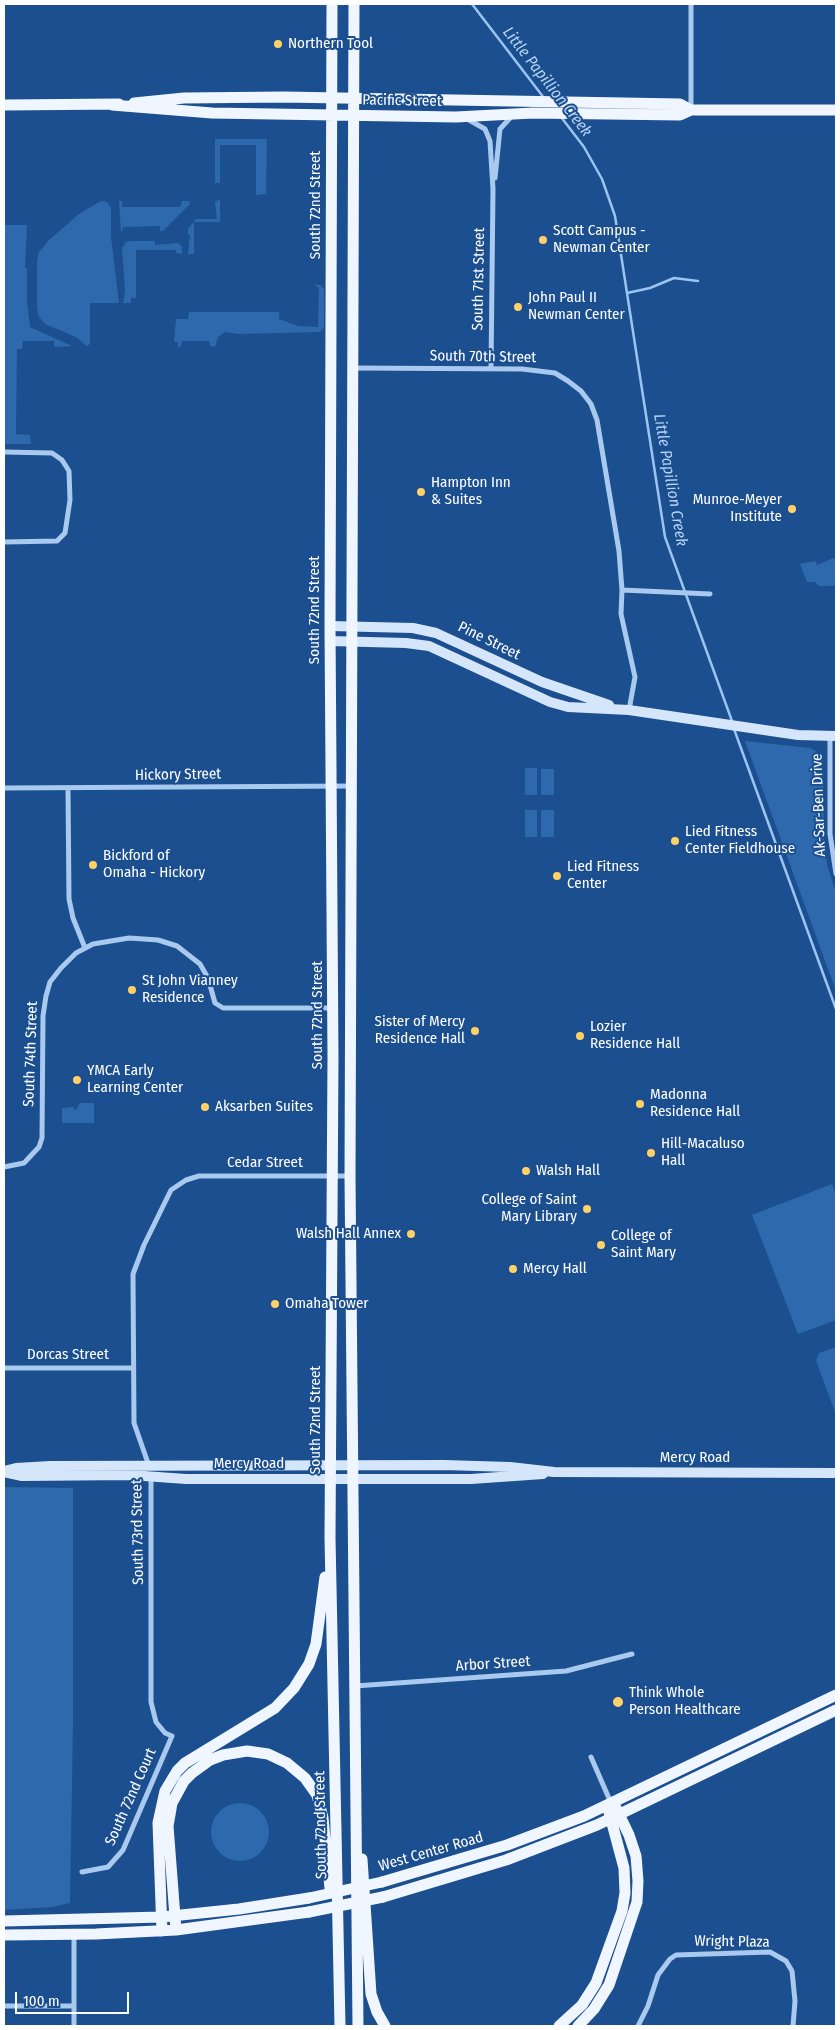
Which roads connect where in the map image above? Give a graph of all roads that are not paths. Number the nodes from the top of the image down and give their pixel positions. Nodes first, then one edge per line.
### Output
1 (332, 4) edge
2 (354, 4) edge
3 (691, 4) edge
4 (331, 98) junction
5 (354, 98) junction
6 (4, 104) edge
7 (112, 105) junction
8 (691, 110) junction
9 (836, 110) edge
10 (533, 113) junction
11 (331, 115) junction
12 (354, 116) junction
13 (456, 117) junction
14 (493, 189) junction
15 (353, 368) junction
16 (491, 369) junction
17 (4, 452) edge
18 (4, 542) edge
19 (622, 590) junction
20 (710, 594) dead end
21 (330, 626) junction
22 (354, 628) junction
23 (330, 641) junction
24 (354, 642) junction
25 (629, 710) junction
26 (833, 736) edge
27 (330, 786) junction
28 (352, 786) junction
29 (4, 788) edge
30 (68, 788) junction
31 (836, 874) edge
32 (85, 948) junction
33 (332, 1008) junction
34 (4, 1167) edge
35 (332, 1176) junction
36 (350, 1176) junction
37 (180, 1183) joint
38 (4, 1368) edge
39 (133, 1368) junction
40 (330, 1465) junction
41 (353, 1465) junction
42 (4, 1472) edge
43 (150, 1472) junction
44 (554, 1472) junction
45 (836, 1473) edge
46 (331, 1479) junction
47 (352, 1479) junction
48 (330, 1538) junction
49 (632, 1654) dead end
50 (354, 1686) junction
51 (836, 1695) edge
52 (836, 1710) edge
53 (172, 1736) joint
54 (354, 1745) junction
55 (591, 1757) dead end
56 (611, 1804) junction
57 (615, 1817) junction
58 (82, 1872) dead end
59 (174, 1916) junction
60 (162, 1917) junction
61 (4, 1921) edge
62 (176, 1930) junction
63 (162, 1931) junction
64 (4, 1935) edge
65 (74, 1935) junction
66 (339, 2001) junction
67 (4, 2006) edge
68 (74, 2006) junction
69 (74, 2026) edge
70 (340, 2026) edge
71 (358, 2026) edge
72 (385, 2026) edge
73 (560, 2026) edge
74 (578, 2026) edge
75 (638, 2026) edge
76 (793, 2026) edge

1 - 4 main road, South 72nd Street
2 - 5 main road
3 - 8 street
4 - 5 main road, Pacific Street
4 - 7 main road, Pacific Street
4 - 11 main road, South 72nd Street
5 - 8 main road, Pacific Street
5 - 12 main road
6 - 7 main road, Pacific Street
7 - 11 main road, Pacific Street
8 - 9 main road, Pacific Street
8 - 10 main road, Pacific Street
10 - 13 main road, Pacific Street
10 - 14 street, South 71st Street
11 - 12 main road, Pacific Street
11 - 21 main road, South 72nd Street
12 - 13 main road, Pacific Street
12 - 15 main road
13 - 14 street, South 71st Street
14 - 16 street, South 71st Street
15 - 16 street, South 70th Street
15 - 22 main road
16 - 19 street, South 70th Street
17 - 18 street
19 - 20 street
19 - 25 street, South 70th Street
21 - 22 main road, Pine Street
21 - 23 main road, South 72nd Street
22 - 24 main road
22 - 25 main road, Pine Street
23 - 24 main road, Pine Street
23 - 27 main road, South 72nd Street
24 - 25 main road, Pine Street
24 - 28 main road
25 - 26 main road, Pine Street
26 - 31 street, Ak-Sar-Ben Drive
27 - 28 street, Hickory Street
27 - 30 street, Hickory Street
27 - 33 main road, South 72nd Street
28 - 36 main road
29 - 30 street, Hickory Street
30 - 32 street
32 - 33 street
32 - 34 street, South 74th Street
33 - 35 main road, South 72nd Street
35 - 36 street, Cedar Street
35 - 37 street, Cedar Street
35 - 40 main road, South 72nd Street
36 - 41 main road
37 - 39 street, South 73rd Street
38 - 39 street, Dorcas Street
39 - 43 street, South 73rd Street
40 - 41 main road, Mercy Road
40 - 43 main road, Mercy Road
40 - 46 main road, South 72nd Street
41 - 44 main road, Mercy Road
41 - 47 main road
42 - 43 main road, Mercy Road
43 - 46 main road, Mercy Road
43 - 53 street, South 73rd Street
44 - 45 main road, Mercy Road
44 - 47 main road, Mercy Road
46 - 47 main road, Mercy Road
46 - 48 main road, South 72nd Street
47 - 50 main road
48 - 60 main road
48 - 66 main road, South 72nd Street
49 - 50 street, Arbor Street
50 - 54 main road
51 - 56 main road, West Center Road
52 - 57 main road, West Center Road
53 - 58 street, South 72nd Court
54 - 71 main road
54 - 72 main road
55 - 56 street
56 - 57 main road
56 - 59 main road, West Center Road, bridge
57 - 62 main road, West Center Road, bridge
57 - 73 main road
57 - 74 main road
59 - 60 main road, West Center Road
59 - 62 main road
59 - 66 main road
60 - 61 main road, West Center Road
60 - 63 main road
62 - 63 main road, West Center Road
63 - 65 main road, West Center Road
64 - 65 main road, West Center Road
65 - 68 street
66 - 70 main road, South 72nd Street
67 - 68 street
68 - 69 street
75 - 76 street, Wright Plaza

